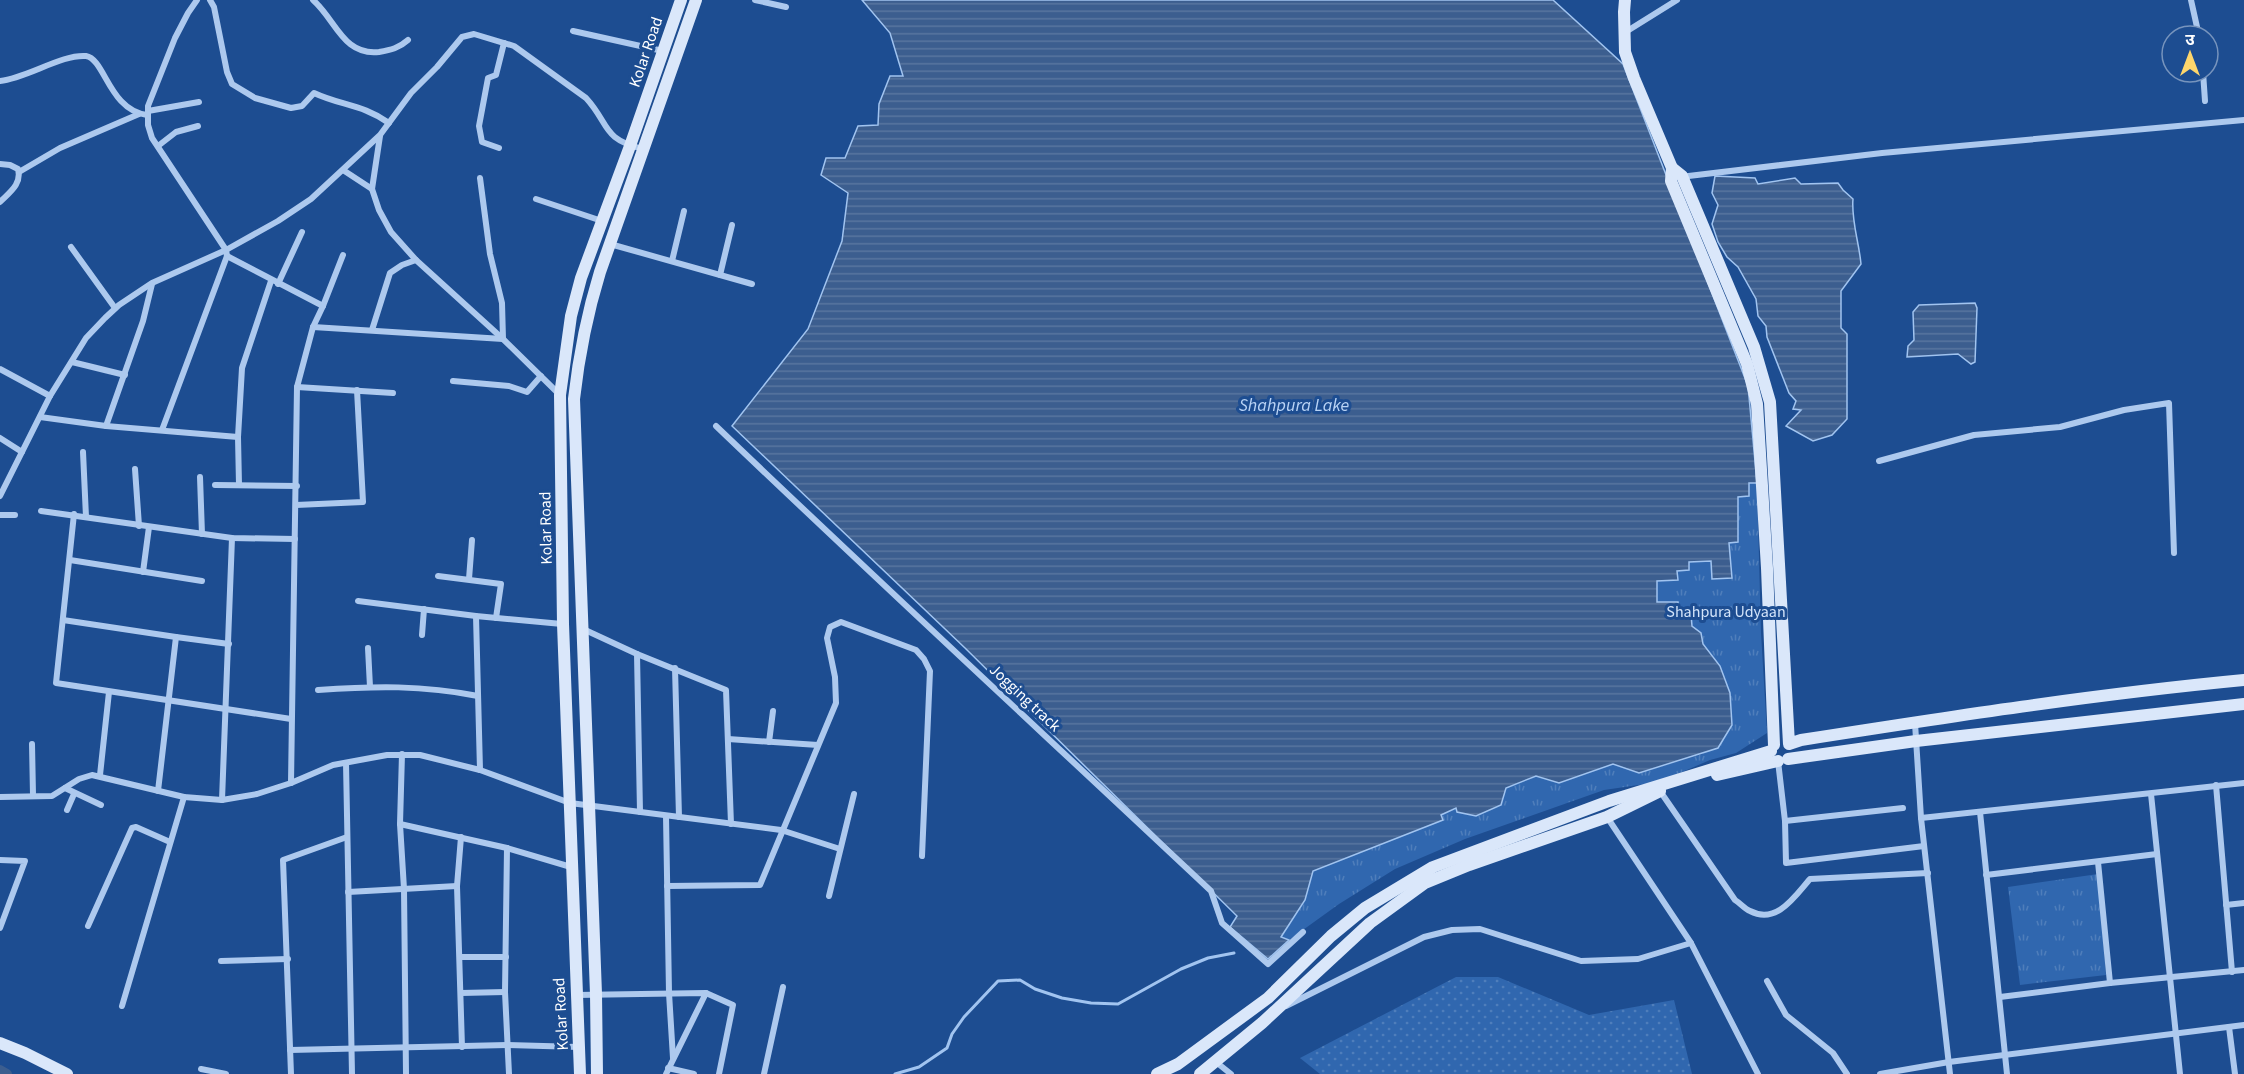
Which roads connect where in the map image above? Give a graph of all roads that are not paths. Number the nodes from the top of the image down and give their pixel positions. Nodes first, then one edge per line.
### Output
1 (197, 0) edge
2 (210, 0) edge
3 (314, 0) edge
4 (681, 0) edge
5 (696, 0) edge
6 (755, 0) edge
7 (1625, 0) edge
8 (1677, 0) edge
9 (2191, 0) edge
10 (786, 8) dead end
11 (2196, 24) edge
12 (573, 31) dead end
13 (1624, 33) junction
14 (408, 40) dead end
15 (504, 43) junction
16 (664, 51) junction
17 (0, 81) edge
18 (2204, 84) edge
19 (2205, 101) dead end
20 (199, 102) dead end
21 (145, 113) junction
22 (2244, 120) edge
23 (389, 123) junction
24 (198, 126) dead end
25 (380, 135) junction
26 (158, 146) junction
27 (499, 148) dead end
28 (637, 148) junction
29 (0, 164) edge
30 (343, 170) junction
31 (19, 172) junction
32 (1675, 175) junction
33 (480, 178) dead end
34 (372, 189) junction
35 (536, 199) dead end
36 (0, 202) edge
37 (684, 211) dead end
38 (603, 221) junction
39 (732, 225) dead end
40 (302, 232) dead end
41 (610, 244) junction
42 (71, 248) dead end
43 (226, 253) junction
44 (343, 255) dead end
45 (416, 260) junction
46 (672, 261) junction
47 (720, 275) junction
48 (274, 282) junction
49 (152, 283) junction
50 (752, 284) dead end
51 (323, 306) junction
52 (115, 308) junction
53 (313, 327) junction
54 (372, 330) junction
55 (503, 339) junction
56 (72, 362) junction
57 (0, 369) edge
58 (125, 375) junction
59 (541, 376) junction
60 (453, 381) dead end
61 (297, 387) junction
62 (357, 390) junction
63 (393, 393) dead end
64 (560, 395) junction
65 (50, 396) junction
66 (40, 417) junction
67 (106, 426) junction
68 (716, 426) dead end
69 (162, 430) junction
70 (238, 436) junction
71 (0, 438) edge
72 (22, 452) junction
73 (83, 452) dead end
74 (1879, 461) dead end
75 (135, 469) dead end
76 (200, 477) dead end
77 (215, 485) dead end
78 (239, 485) junction
79 (297, 486) junction
80 (0, 496) edge
81 (296, 505) junction
82 (41, 511) dead end
83 (74, 514) junction
84 (0, 515) edge
85 (15, 515) dead end
86 (86, 517) junction
87 (139, 526) junction
88 (149, 527) junction
89 (202, 534) junction
90 (232, 538) junction
91 (295, 539) junction
92 (472, 540) dead end
93 (2174, 553) dead end
94 (70, 560) junction
95 (143, 572) junction
96 (438, 576) dead end
97 (563, 577) junction
98 (580, 577) junction
99 (469, 579) junction
100 (202, 581) dead end
101 (358, 601) dead end
102 (424, 609) junction
103 (476, 616) junction
104 (496, 618) junction
105 (63, 620) junction
106 (563, 624) junction
107 (583, 629) junction
108 (422, 635) dead end
109 (176, 638) junction
110 (229, 644) junction
111 (368, 648) dead end
112 (637, 654) junction
113 (675, 668) junction
114 (2244, 680) edge
115 (370, 687) junction
116 (318, 690) dead end
117 (109, 692) junction
118 (478, 696) junction
119 (170, 700) junction
120 (2244, 704) edge
121 (226, 710) junction
122 (773, 711) dead end
123 (291, 719) junction
124 (1915, 722) junction
125 (728, 739) junction
126 (1916, 741) junction
127 (769, 742) junction
128 (32, 744) dead end
129 (1789, 744) junction
130 (818, 745) junction
131 (402, 754) junction
132 (1778, 754) junction
133 (346, 763) junction
134 (480, 770) junction
135 (100, 775) junction
136 (291, 783) junction
137 (2244, 783) edge
138 (2216, 785) junction
139 (65, 788) junction
140 (158, 791) junction
141 (1660, 791) junction
142 (75, 794) junction
143 (854, 794) dead end
144 (2151, 794) junction
145 (33, 795) junction
146 (0, 797) edge
147 (184, 797) junction
148 (222, 800) junction
149 (570, 802) junction
150 (101, 804) dead end
151 (589, 805) junction
152 (1903, 808) dead end
153 (68, 810) dead end
154 (640, 812) junction
155 (1980, 812) junction
156 (666, 816) junction
157 (679, 817) junction
158 (1607, 817) junction
159 (1920, 818) junction
160 (1785, 821) junction
161 (400, 824) junction
162 (731, 824) junction
163 (782, 830) junction
164 (347, 837) junction
165 (461, 837) junction
166 (170, 842) junction
167 (1923, 846) junction
168 (507, 848) junction
169 (840, 849) junction
170 (2157, 854) junction
171 (922, 856) dead end
172 (0, 860) edge
173 (2098, 862) junction
174 (572, 867) junction
175 (1928, 873) junction
176 (1986, 875) junction
177 (457, 886) junction
178 (667, 886) junction
179 (404, 889) junction
180 (348, 892) junction
181 (829, 896) dead end
182 (2244, 903) edge
183 (2226, 905) junction
184 (88, 926) dead end
185 (0, 928) edge
186 (1303, 932) dead end
187 (1691, 943) junction
188 (460, 957) junction
189 (506, 957) junction
190 (288, 959) junction
191 (221, 961) dead end
192 (2244, 970) edge
193 (2232, 972) junction
194 (2169, 977) junction
195 (1767, 981) dead end
196 (2110, 982) junction
197 (783, 987) dead end
198 (506, 992) junction
199 (461, 993) junction
200 (669, 993) junction
201 (706, 993) junction
202 (596, 994) junction
203 (575, 995) junction
204 (2000, 997) junction
205 (1268, 998) junction
206 (122, 1006) dead end
207 (1272, 1013) junction
208 (2244, 1025) edge
209 (2229, 1028) junction
210 (2175, 1033) junction
211 (0, 1044) edge
212 (507, 1045) junction
213 (462, 1047) junction
214 (405, 1048) junction
215 (580, 1048) junction
216 (351, 1049) junction
217 (290, 1050) junction
218 (2005, 1055) junction
219 (674, 1058) junction
220 (1216, 1062) junction
221 (1949, 1062) junction
222 (201, 1069) dead end
223 (667, 1071) edge
224 (67, 1074) edge
225 (226, 1074) edge
226 (291, 1074) edge
227 (352, 1074) edge
228 (406, 1074) edge
229 (509, 1074) edge
230 (580, 1074) edge
231 (597, 1074) edge
232 (694, 1074) edge
233 (719, 1074) edge
234 (764, 1074) edge
235 (1157, 1074) edge
236 (1200, 1074) edge
237 (1231, 1074) edge
238 (1758, 1074) edge
239 (1847, 1074) edge
240 (1880, 1074) edge
241 (1950, 1074) edge
242 (2007, 1074) edge
243 (2180, 1074) edge
244 (2235, 1074) edge

1 - 21 street
2 - 23 street
3 - 14 street
4 - 16 street, Kolar Road
5 - 28 street, Kolar Road
6 - 10 street
7 - 13 street
8 - 13 street
9 - 11 street
12 - 16 street
13 - 32 street
15 - 23 street
15 - 27 street
15 - 28 street
16 - 28 street, Kolar Road
17 - 21 street
18 - 19 street
20 - 21 street
21 - 26 street
21 - 31 street
22 - 32 street
23 - 25 street
24 - 26 street
25 - 30 street
25 - 34 street
26 - 43 street
28 - 38 street, Kolar Road
28 - 41 street, Kolar Road
29 - 31 street
30 - 34 street
30 - 43 street
31 - 36 street
32 - 129 street
32 - 132 street
33 - 55 street
34 - 45 street
35 - 38 street
37 - 46 street
38 - 64 street, Kolar Road
39 - 47 street
40 - 48 street
41 - 46 street
41 - 98 street, Kolar Road
42 - 52 street
43 - 48 street
43 - 49 street
43 - 69 street
44 - 51 street
45 - 54 street
45 - 55 street
46 - 47 street
47 - 50 street
48 - 51 street
48 - 70 street
49 - 52 street
49 - 58 street
51 - 53 street
52 - 56 street
53 - 54 street
53 - 61 street
54 - 55 street
55 - 59 street
56 - 58 street
56 - 65 street
57 - 65 street
58 - 67 street
59 - 60 street
59 - 64 street
61 - 62 street
61 - 79 street
62 - 63 street
62 - 81 street
64 - 97 street, Kolar Road
65 - 66 street
66 - 67 street
66 - 72 street
67 - 69 street
68 - 186 street, Jogging track
69 - 70 street
70 - 78 street
71 - 72 street
72 - 80 street
73 - 86 street
74 - 93 street
75 - 87 street
76 - 89 street
77 - 78 street
78 - 79 street
79 - 81 street
81 - 91 street
82 - 83 street
83 - 86 street
83 - 94 street
84 - 85 street
86 - 87 street
87 - 88 street
88 - 89 street
88 - 95 street
89 - 90 street
90 - 91 street
90 - 110 street
91 - 123 street
92 - 99 street
94 - 95 street
94 - 105 street
95 - 100 street
96 - 99 street
97 - 98 street
97 - 106 street, Kolar Road
98 - 107 street, Kolar Road
99 - 104 street
101 - 102 street
102 - 103 street
102 - 108 street
103 - 104 street
103 - 118 street
104 - 106 street
105 - 109 street
105 - 117 street
106 - 149 street, Kolar Road
107 - 112 street
107 - 151 street, Kolar Road
109 - 110 street
109 - 119 street
110 - 121 street
111 - 115 street
112 - 113 street
112 - 154 street
113 - 125 street
113 - 157 street
114 - 124 street
115 - 116 street
115 - 118 street
117 - 119 street
117 - 135 street
118 - 134 street
119 - 121 street
119 - 140 street
120 - 126 street
121 - 123 street
121 - 148 street
122 - 127 street
123 - 136 street
124 - 126 street
124 - 129 street
125 - 127 street
125 - 162 street
126 - 132 street
126 - 159 street
127 - 130 street
128 - 145 street
129 - 132 street
130 - 163 street
130 - 171 street
131 - 133 street
131 - 134 street
131 - 161 street
132 - 141 street
132 - 160 street
132 - 205 street
133 - 136 street
133 - 164 street
134 - 149 street
135 - 139 street
135 - 140 street
136 - 148 street
137 - 138 street
138 - 144 street
138 - 183 street
139 - 142 street
139 - 145 street
140 - 147 street
141 - 158 street
141 - 175 street
142 - 150 street
142 - 153 street
143 - 169 street
144 - 155 street
144 - 170 street
145 - 146 street
147 - 148 street
147 - 166 street
149 - 151 street
149 - 174 street, Kolar Road
151 - 154 street
151 - 202 street, Kolar Road
152 - 160 street
154 - 156 street
155 - 159 street
155 - 176 street
156 - 157 street
156 - 178 street
157 - 162 street
158 - 187 street
158 - 207 street
159 - 167 street
160 - 167 street
161 - 165 street
161 - 179 street
162 - 163 street
163 - 169 street
163 - 178 street
164 - 180 street
164 - 190 street
165 - 168 street
165 - 177 street
166 - 184 street
166 - 206 street
167 - 175 street
168 - 174 street
168 - 189 street
169 - 181 street
170 - 173 street
170 - 194 street
172 - 185 street
173 - 176 street
173 - 196 street
174 - 203 street, Kolar Road
175 - 221 street
176 - 204 street
177 - 179 street
177 - 188 street
178 - 200 street
179 - 180 street
179 - 214 street
180 - 216 street
182 - 183 street
183 - 193 street
187 - 207 street
187 - 238 street
188 - 189 street
188 - 199 street
189 - 198 street
190 - 191 street
190 - 217 street
192 - 193 street
193 - 194 street
194 - 196 street
194 - 210 street
195 - 239 street
196 - 204 street
197 - 234 street
198 - 199 street
198 - 212 street
199 - 213 street
200 - 201 street
200 - 202 street
200 - 219 street
201 - 219 street
201 - 233 street
202 - 203 street
202 - 231 street, Kolar Road
203 - 215 street, Kolar Road
204 - 218 street
205 - 207 street
205 - 235 street
207 - 220 street
208 - 209 street
209 - 210 street
209 - 244 street
210 - 218 street
210 - 243 street
211 - 224 street
212 - 213 street
212 - 215 street
212 - 229 street
213 - 214 street
214 - 216 street
214 - 228 street
215 - 230 street, Kolar Road
216 - 217 street
216 - 227 street
217 - 226 street
218 - 221 street
218 - 242 street
219 - 223 street
220 - 236 street
220 - 237 street
221 - 240 street
221 - 241 street
222 - 225 street
223 - 232 street

